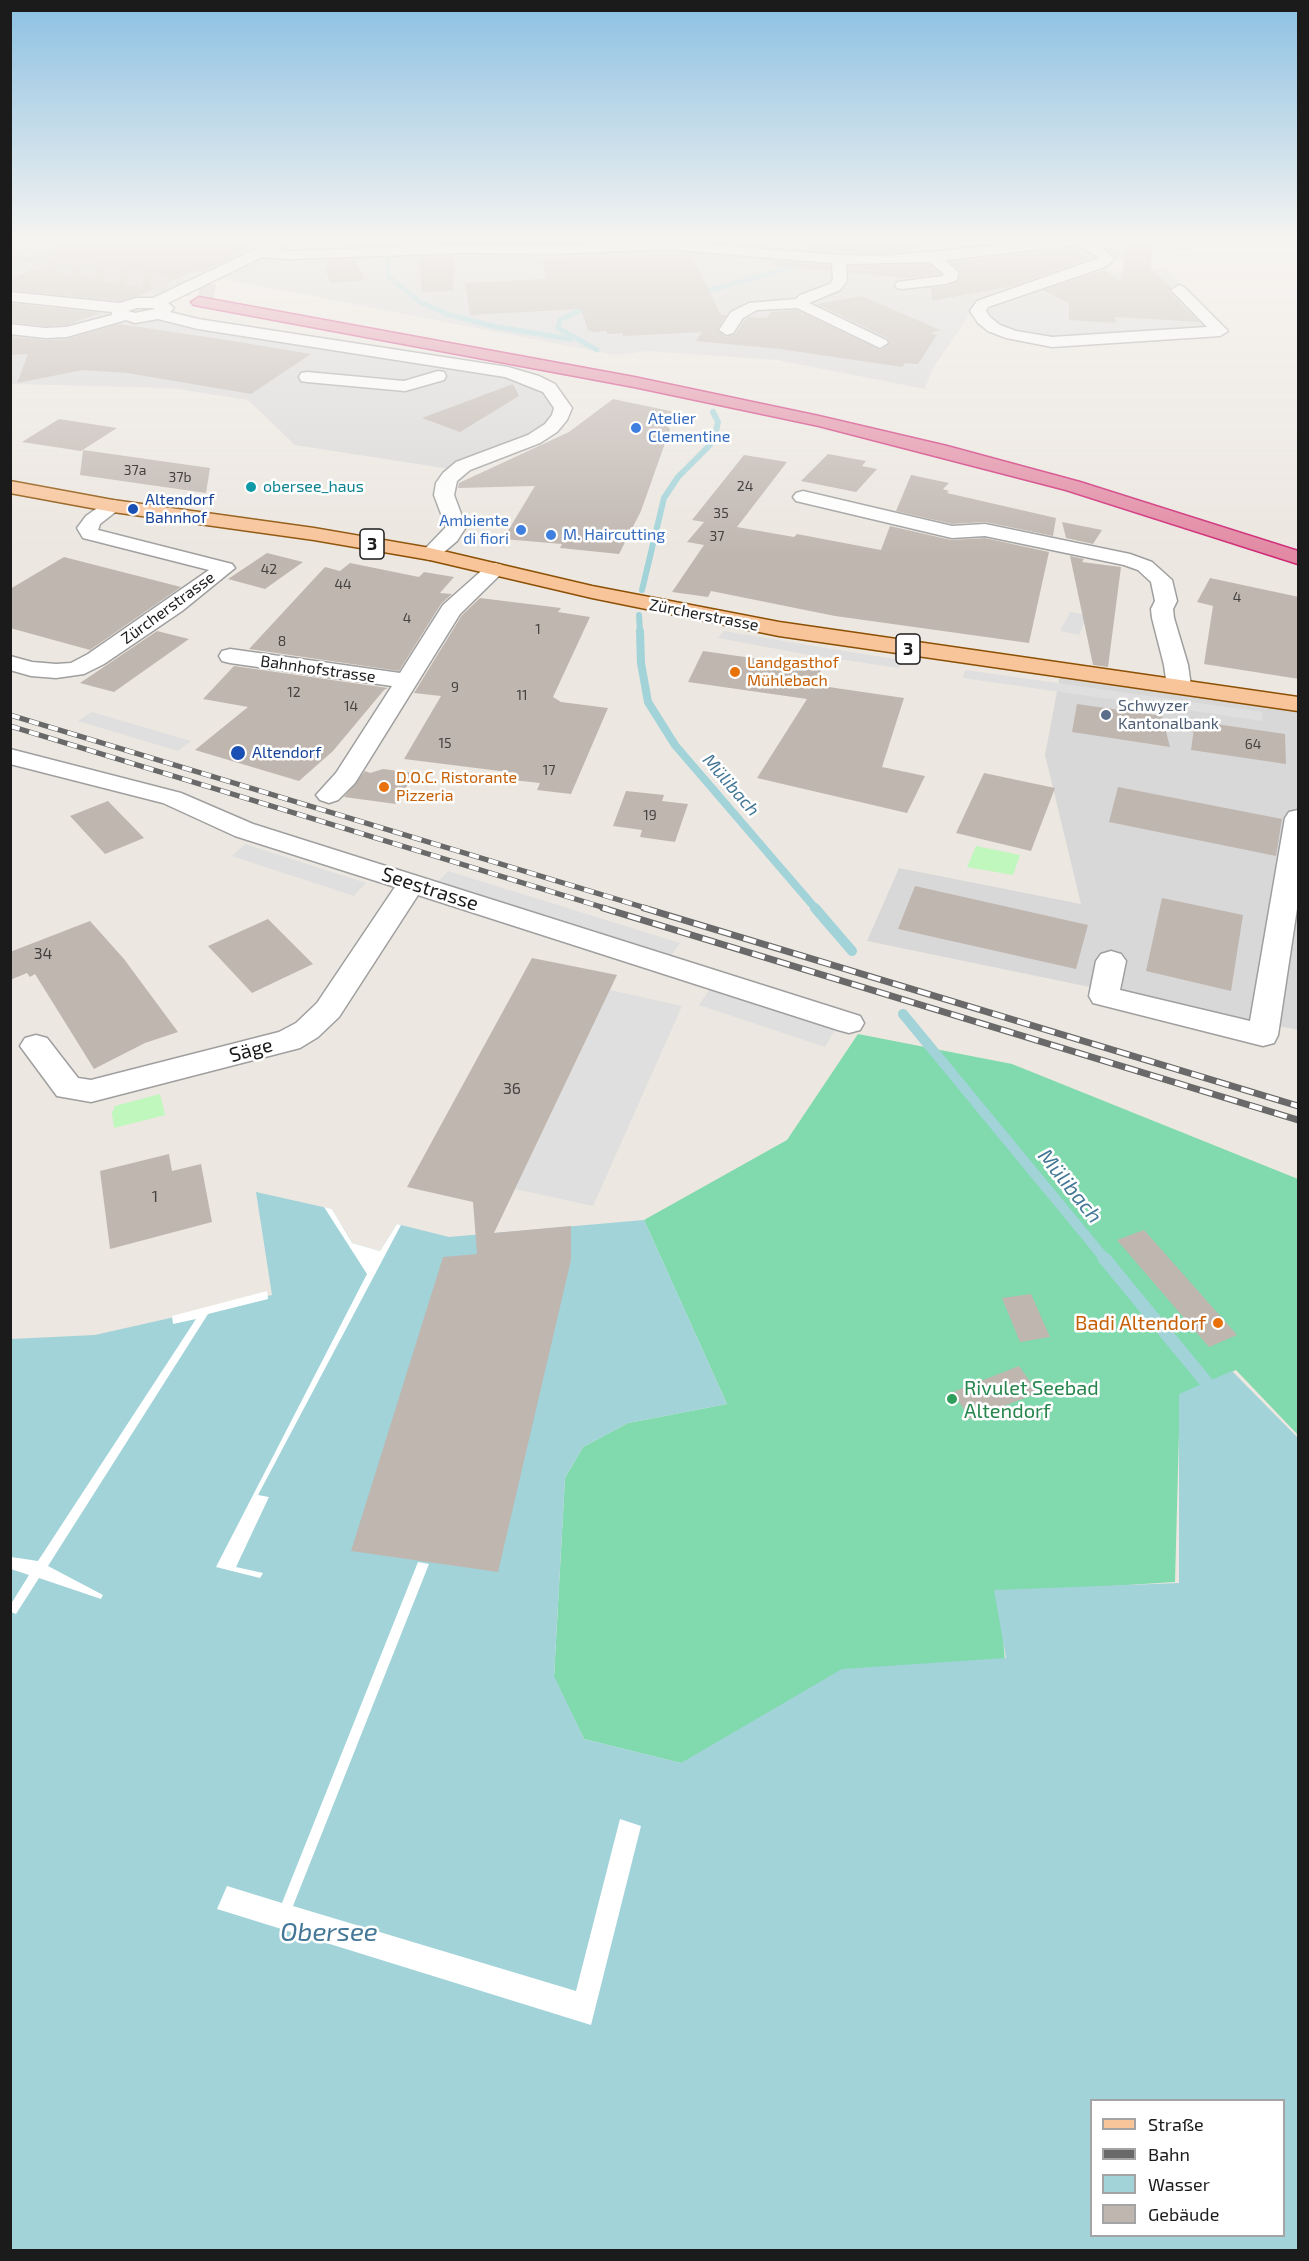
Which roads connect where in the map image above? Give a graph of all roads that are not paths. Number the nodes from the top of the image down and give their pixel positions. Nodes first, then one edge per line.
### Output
1 (289, 346) edge
2 (341, 346) edge
3 (436, 346) edge
4 (508, 346) edge
5 (307, 377) dead end
6 (10, 487) edge
7 (1142, 490) dead end
8 (803, 497) dead end
9 (113, 506) junction
10 (430, 554) junction
11 (1299, 558) edge
12 (495, 569) junction
13 (230, 656) dead end
14 (10, 663) edge
15 (406, 681) junction
16 (1179, 686) junction
17 (1299, 704) edge
18 (10, 756) edge
19 (329, 795) dead end
20 (1299, 818) edge
21 (412, 883) junction
22 (1111, 961) dead end
23 (849, 1023) dead end
24 (36, 1046) dead end

1 - 5 street
2 - 10 street
3 - 11 highway
4 - 7 highway
6 - 9 main road, Zürcherstrasse / 3
8 - 16 street
9 - 10 main road, Zürcherstrasse / 3
9 - 14 street, Zürcherstrasse
10 - 12 main road, Zürcherstrasse / 3
12 - 15 street, Bahnhofstrasse
12 - 16 main road, Zürcherstrasse / 3
13 - 15 street, Bahnhofstrasse
15 - 19 street, Bahnhofstrasse
16 - 17 main road, Zürcherstrasse / 3
18 - 21 street, Seestrasse
20 - 22 street
21 - 23 street, Seestrasse
21 - 24 street, Säge

